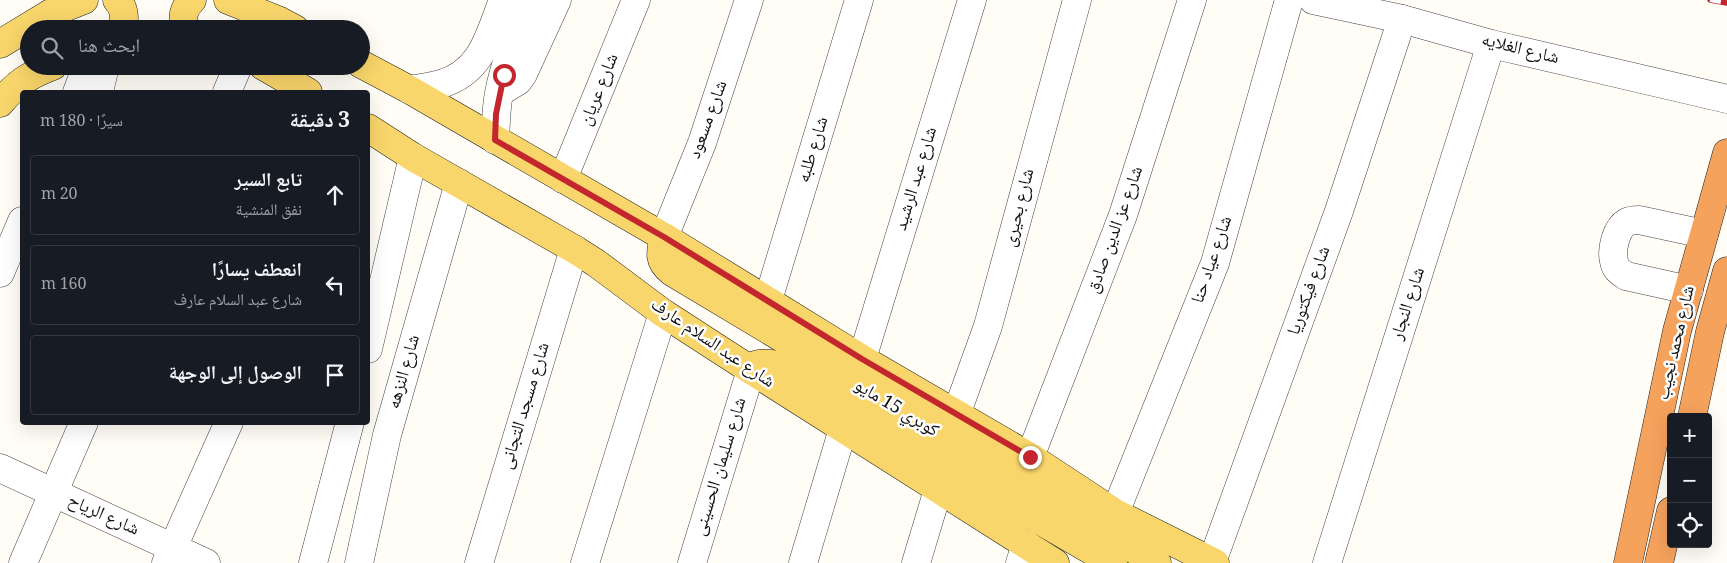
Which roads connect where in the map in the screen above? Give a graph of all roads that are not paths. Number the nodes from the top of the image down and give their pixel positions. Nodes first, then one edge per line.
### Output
1 (84, 0) edge
2 (117, 0) edge
3 (192, 0) edge
4 (503, 0) edge
5 (530, 0) edge
6 (556, 0) edge
7 (636, 0) edge
8 (749, 0) edge
9 (859, 0) edge
10 (972, 0) edge
11 (1077, 0) edge
12 (1192, 0) edge
13 (1289, 0) edge
14 (1313, 0) edge
15 (233, 1) edge
16 (1402, 19) junction
17 (40, 20) edge
18 (125, 20) edge
19 (183, 20) edge
20 (275, 20) edge
21 (20, 32) edge
22 (0, 44) edge
23 (1491, 44) junction
24 (370, 69) edge
25 (33, 75) edge
26 (84, 75) edge
27 (103, 75) edge
28 (234, 75) edge
29 (279, 75) edge
30 (78, 90) edge
31 (99, 90) edge
32 (228, 90) edge
33 (305, 90) edge
34 (410, 90) junction
35 (499, 92) junction
36 (1727, 99) edge
37 (0, 103) edge
38 (370, 129) edge
39 (495, 140) junction
40 (1727, 153) edge
41 (412, 156) junction
42 (563, 179) junction
43 (459, 183) junction
44 (15, 231) edge
45 (1704, 234) junction
46 (664, 237) junction
47 (574, 249) junction
48 (1727, 271) edge
49 (0, 272) edge
50 (1689, 290) junction
51 (1720, 298) junction
52 (768, 300) junction
53 (663, 312) junction
54 (370, 340) edge
55 (751, 370) junction
56 (849, 379) junction
57 (1693, 413) edge
58 (956, 414) junction
59 (83, 425) edge
60 (228, 425) edge
61 (349, 425) edge
62 (843, 428) junction
63 (1030, 457) junction
64 (0, 468) edge
65 (938, 490) junction
66 (54, 494) junction
67 (1115, 513) junction
68 (1667, 528) edge
69 (1023, 554) edge
70 (170, 555) edge
71 (1627, 556) edge
72 (1213, 562) edge
73 (23, 563) edge
74 (206, 563) edge
75 (313, 563) edge
76 (359, 563) edge
77 (479, 563) edge
78 (586, 563) edge
79 (692, 563) edge
80 (803, 563) edge
81 (916, 563) edge
82 (1055, 563) edge
83 (1114, 563) edge
84 (1157, 563) edge
85 (1327, 563) edge
86 (1659, 563) edge

1 - 17 main road
2 - 18 main road
3 - 19 main road
4 - 34 street
5 - 35 street
6 - 35 street
7 - 42 street, شارع عريان
8 - 46 street, شارع مسعود
9 - 52 street, شارع طلبه
10 - 56 street, شارع عبد الرشيد
11 - 58 street, شارع بحيرى
12 - 63 street, شارع عز الدين صادق
13 - 67 street, شارع عياد حنا
14 - 16 street, شارع الغلايه
15 - 20 main road
16 - 23 street, شارع الغلايه
16 - 72 street, شارع فيكتوريا
21 - 22 main road
23 - 36 street, شارع الغلايه
23 - 85 street, شارع النجار
24 - 34 main road
25 - 37 main road
26 - 30 street
27 - 31 street
28 - 32 street
29 - 33 main road
34 - 39 main road
35 - 39 street
38 - 41 main road, شارع عبد السلام عارف
39 - 42 main road
40 - 45 highway, شارع محمد نجيب
41 - 43 main road, شارع عبد السلام عارف
41 - 54 street
42 - 46 main road
43 - 47 main road, شارع عبد السلام عارف
43 - 76 street, شارع النزهه
44 - 49 street
45 - 50 highway, شارع محمد نجيب
45 - 50 street
46 - 52 main road
46 - 56 main road, كوبري 15 مايو
47 - 53 main road, شارع عبد السلام عارف
47 - 77 street, شارع مسجد التجانى
48 - 51 highway, شارع محمد نجيب
50 - 51 highway
50 - 71 highway, شارع محمد نجيب
51 - 57 highway, شارع محمد نجيب
52 - 56 main road
53 - 55 main road, شارع عبد السلام عارف
53 - 78 street
55 - 56 main road, كوبري 15 مايو
55 - 62 main road, شارع عبد السلام عارف
55 - 79 street, شارع سليمان الحسينى
56 - 58 main road
56 - 83 main road, كوبري 15 مايو
56 - 84 main road, كوبري 15 مايو
58 - 63 main road
59 - 66 street
60 - 70 street
61 - 75 street
62 - 65 main road, شارع عبد السلام عارف
62 - 80 street
63 - 67 main road
64 - 66 street, شارع الرياح
65 - 69 main road, شارع عبد السلام عارف
65 - 81 street
66 - 70 street, شارع الرياح
66 - 73 street
67 - 72 main road
68 - 86 highway
69 - 82 main road, شارع عبد السلام عارف
70 - 74 street, شارع الرياح

